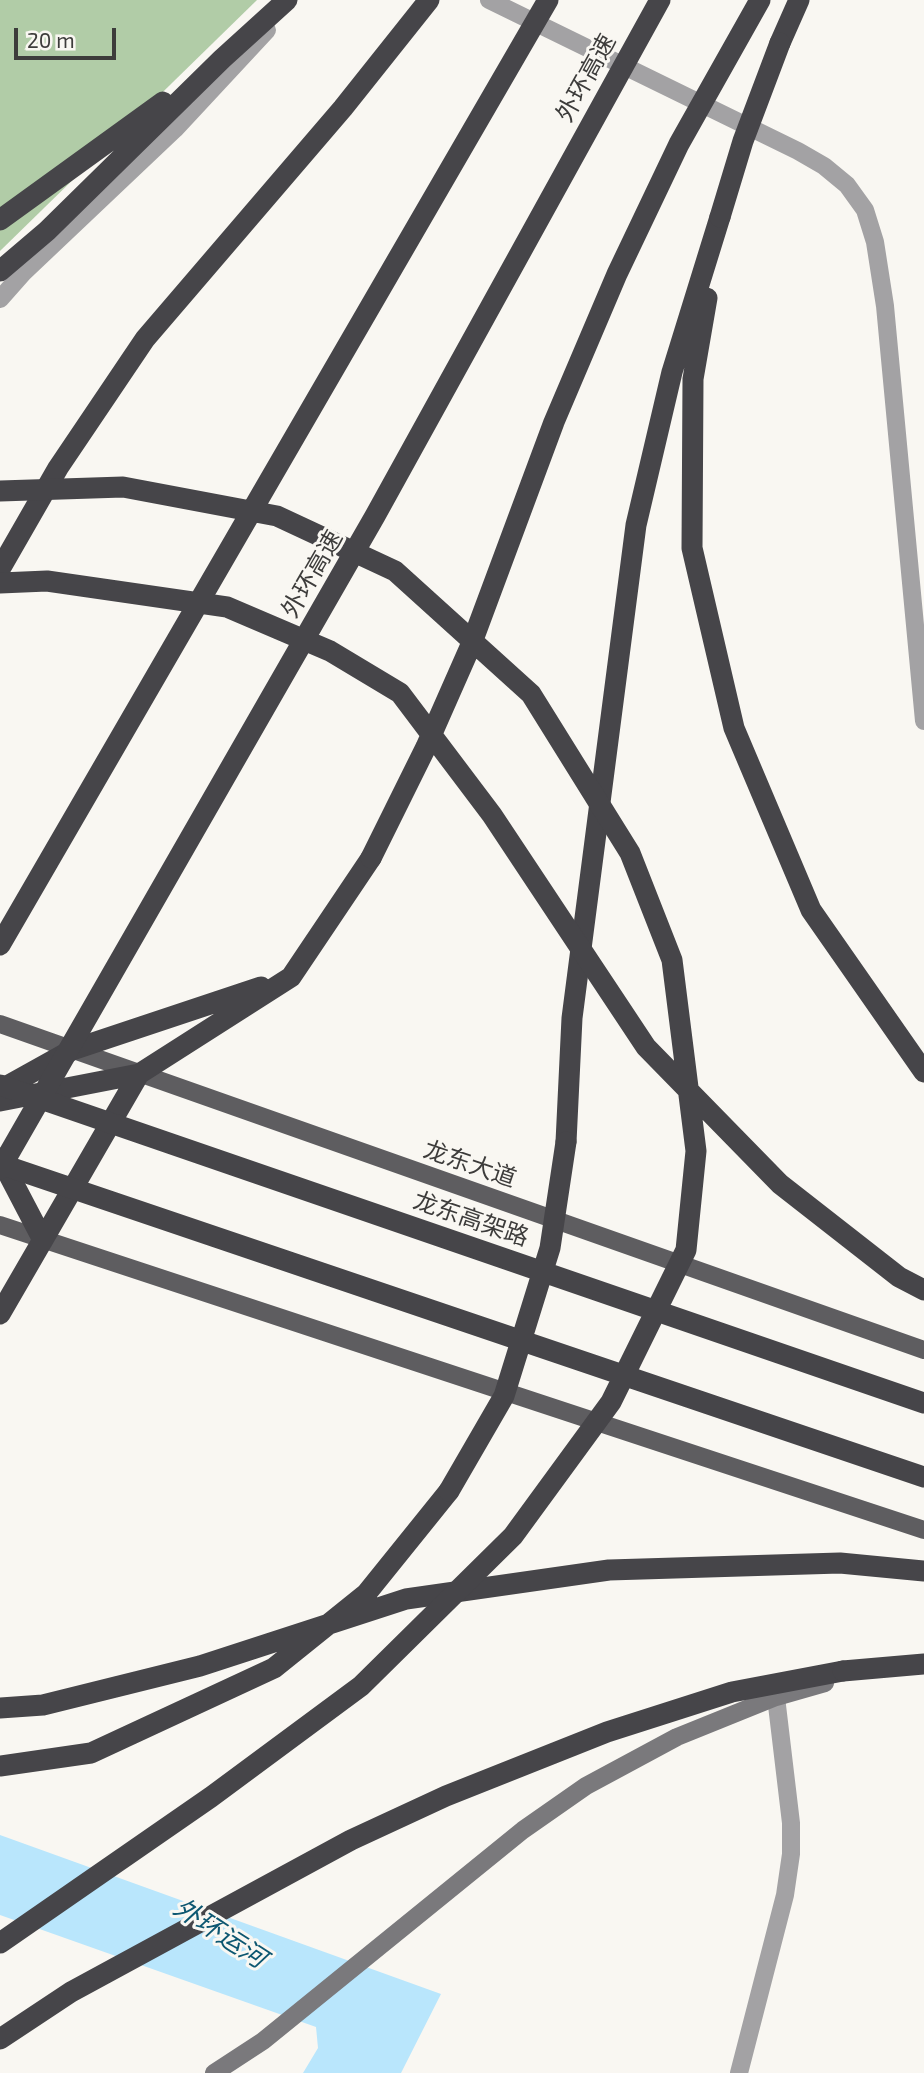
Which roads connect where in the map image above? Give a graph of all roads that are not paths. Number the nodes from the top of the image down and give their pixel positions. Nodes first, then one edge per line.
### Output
1 (288, 0) edge
2 (296, 0) edge
3 (429, 0) edge
4 (489, 0) edge
5 (548, 0) edge
6 (660, 0) edge
7 (760, 0) edge
8 (799, 0) edge
9 (222, 59) junction
10 (720, 217) junction
11 (0, 220) edge
12 (0, 271) edge
13 (0, 299) edge
14 (0, 491) edge
15 (0, 569) edge
16 (0, 583) edge
17 (919, 612) edge
18 (924, 721) edge
19 (0, 945) edge
20 (291, 977) junction
21 (0, 1024) edge
22 (72, 1050) junction
23 (924, 1072) edge
24 (139, 1074) junction
25 (0, 1085) edge
26 (0, 1090) edge
27 (0, 1101) edge
28 (0, 1158) edge
29 (0, 1166) edge
30 (0, 1225) edge
31 (43, 1240) junction
32 (924, 1290) edge
33 (0, 1314) edge
34 (924, 1350) edge
35 (924, 1403) edge
36 (924, 1477) edge
37 (924, 1530) edge
38 (924, 1571) edge
39 (924, 1663) edge
40 (776, 1697) junction
41 (0, 1708) edge
42 (0, 1766) edge
43 (0, 1943) edge
44 (0, 2039) edge
45 (214, 2073) edge
46 (739, 2073) edge

1 - 9 highway
2 - 13 street
3 - 15 highway
4 - 17 street
5 - 19 highway, bridge
6 - 29 highway, 外环高速, bridge
7 - 20 highway, bridge
8 - 10 highway, bridge
9 - 11 highway
9 - 12 highway
10 - 23 highway
10 - 42 highway, bridge
14 - 43 highway, bridge
16 - 32 highway, bridge
17 - 18 street
20 - 22 highway
20 - 24 highway
21 - 22 main road, 龙东大道
22 - 24 main road, 龙东大道
22 - 26 highway
24 - 27 highway
24 - 31 highway
24 - 34 main road, 龙东大道
25 - 35 highway, 龙东高架路, bridge
28 - 31 highway
29 - 36 highway, bridge
30 - 31 main road
31 - 33 highway
31 - 37 main road
38 - 41 highway, bridge
39 - 40 street
39 - 44 highway, bridge
40 - 45 street
40 - 46 street

